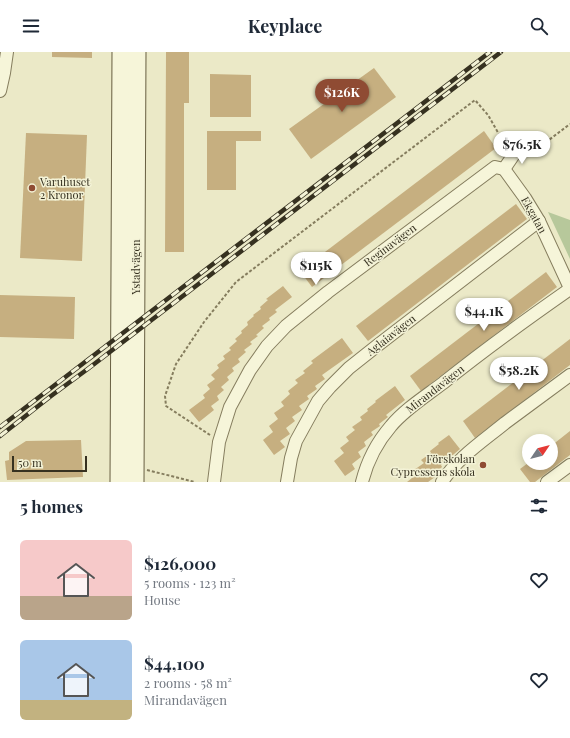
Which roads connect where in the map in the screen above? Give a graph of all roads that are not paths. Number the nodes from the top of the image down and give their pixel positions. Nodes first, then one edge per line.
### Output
1 (6, 52) edge
2 (121, 52) edge
3 (137, 52) edge
4 (0, 91) edge
5 (516, 151) road end
6 (504, 169) junction
7 (539, 222) junction
8 (570, 288) edge
9 (570, 375) edge
10 (570, 464) edge
11 (135, 476) edge
12 (119, 482) edge
13 (214, 482) edge
14 (287, 482) edge
15 (362, 482) edge
16 (442, 482) edge
17 (547, 482) edge

1 - 4 street
2 - 12 main road, Ystadvägen
3 - 11 main road, Ystadvägen
5 - 6 street
6 - 7 street, Ekgatan
6 - 13 street, Reginavägen
7 - 8 street, Ekgatan
7 - 14 street, Aglaiavägen
8 - 15 street, Mirandavägen
9 - 16 street
10 - 17 street

